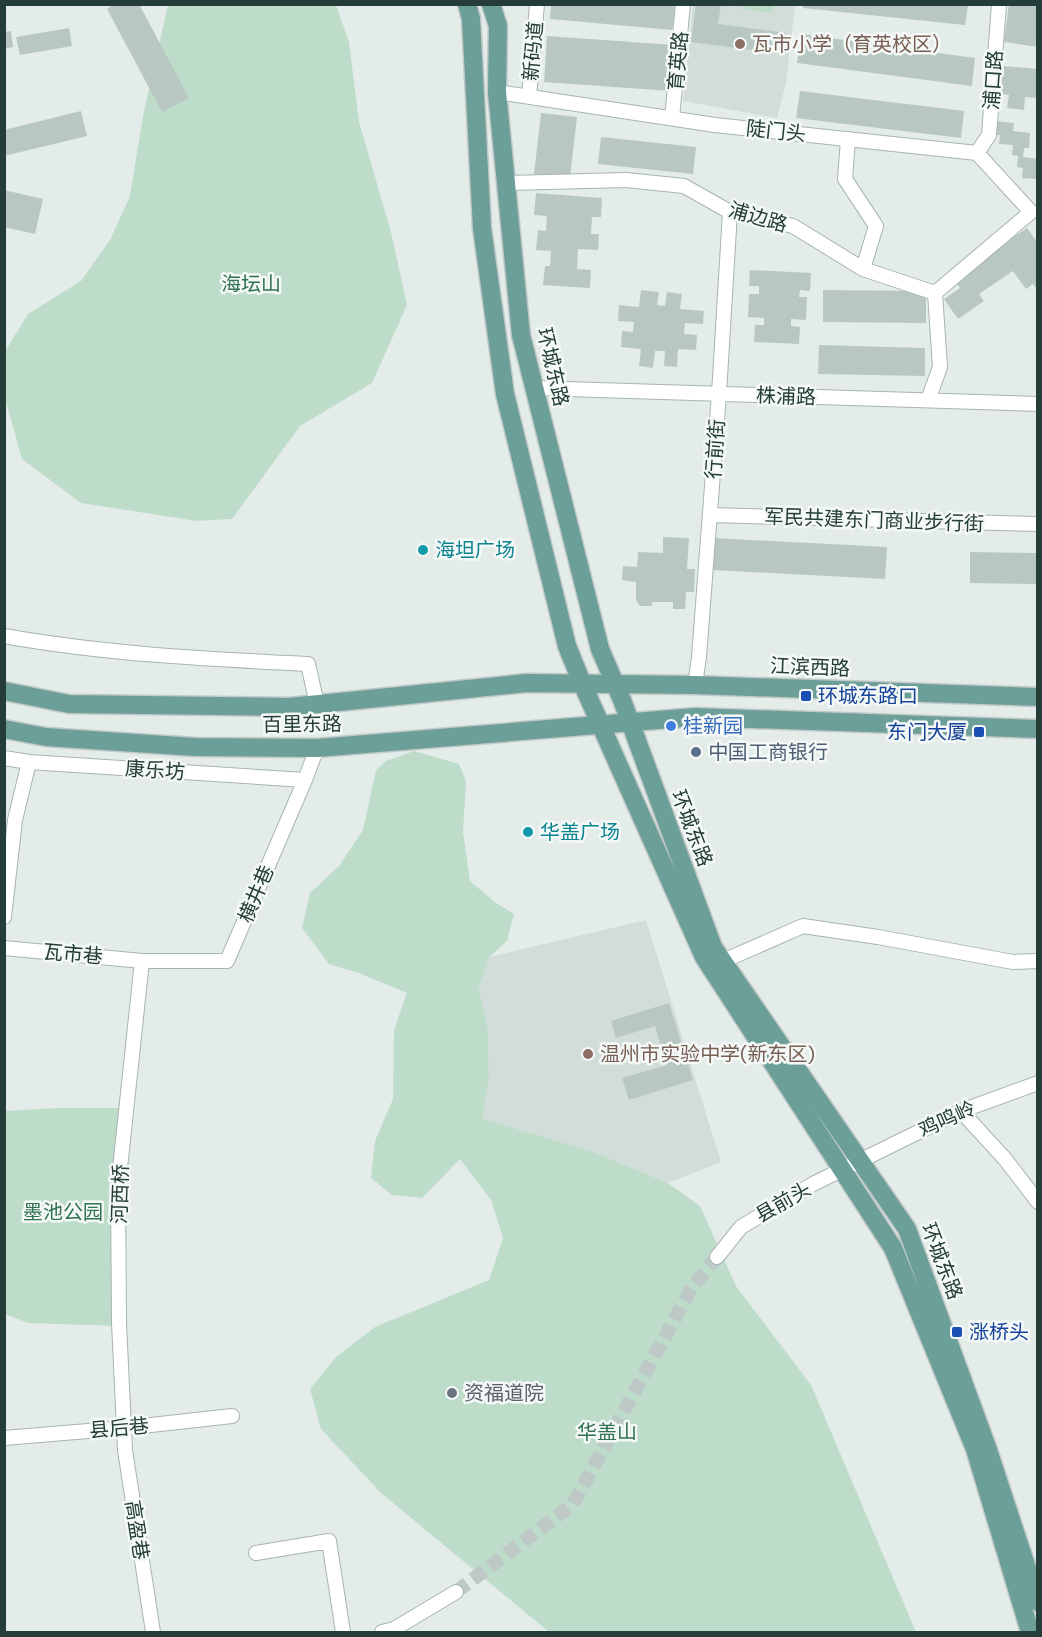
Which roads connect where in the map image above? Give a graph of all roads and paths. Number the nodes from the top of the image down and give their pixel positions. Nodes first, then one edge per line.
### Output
1 (467, 4) edge
2 (491, 4) edge
3 (537, 4) edge
4 (683, 4) edge
5 (999, 4) edge
6 (497, 92) junction
7 (529, 97) junction
8 (672, 118) junction
9 (848, 139) junction
10 (977, 153) junction
11 (506, 183) junction
12 (729, 212) junction
13 (863, 269) junction
14 (935, 293) junction
15 (534, 388) junction
16 (719, 394) junction
17 (928, 400) junction
18 (1038, 404) edge
19 (710, 515) junction
20 (1038, 524) edge
21 (4, 636) edge
22 (582, 683) junction
23 (615, 685) junction
24 (695, 685) junction
25 (4, 691) edge
26 (1038, 697) edge
27 (317, 704) junction
28 (629, 722) junction
29 (601, 724) junction
30 (4, 729) edge
31 (1038, 729) edge
32 (317, 748) junction
33 (4, 758) edge
34 (29, 762) junction
35 (306, 780) junction
36 (4, 917) edge
37 (4, 948) edge
38 (142, 961) junction
39 (723, 961) junction
40 (1038, 961) edge
41 (1038, 1083) edge
42 (961, 1111) junction
43 (859, 1161) junction
44 (842, 1169) junction
45 (1038, 1202) edge
46 (717, 1257) tunnel mouth
47 (232, 1416) dead end
48 (124, 1428) junction
49 (4, 1438) edge
50 (256, 1553) dead end
51 (456, 1593) tunnel mouth
52 (1038, 1602) edge
53 (153, 1632) edge
54 (343, 1632) edge
55 (382, 1632) edge
56 (1030, 1632) edge

1 - 22 main road, 环城东路
2 - 6 main road, 环城东路
3 - 7 street, 新码道
4 - 8 street, 育英路
5 - 10 street, 浦口路
6 - 7 street, 陡门头
6 - 11 main road, 环城东路
7 - 8 street, 陡门头
8 - 9 street, 陡门头
9 - 10 street, 陡门头
9 - 13 street
10 - 14 street
11 - 12 street, 浦边路
11 - 15 main road, 环城东路
12 - 13 street, 浦边路
12 - 16 street, 行前街
13 - 14 street, 浦边路
14 - 17 street
15 - 16 street, 株浦路
15 - 23 main road, 环城东路
16 - 17 street, 株浦路
16 - 19 street, 行前街
17 - 18 street, 株浦路
19 - 20 street, 军民共建东门商业步行街
19 - 24 street, 行前街
21 - 27 street
22 - 23 main road, 江滨西路
22 - 27 main road, 百里东路
22 - 29 main road, 环城东路
23 - 24 main road, 江滨西路
23 - 28 main road, 环城东路
24 - 26 main road, 江滨西路
25 - 27 main road, 百里东路
28 - 29 main road
28 - 31 main road
28 - 39 main road, 环城东路
29 - 32 main road, 百里东路
29 - 44 main road, 环城东路
30 - 32 main road, 百里东路
32 - 35 street, 横井巷
33 - 34 street, 康乐坊
34 - 35 street, 康乐坊
34 - 36 street
35 - 38 street, 横井巷
37 - 38 street, 瓦市巷
38 - 48 street, 河西桥
39 - 40 street
39 - 43 main road, 环城东路
41 - 42 street, 鸡鸣岭
42 - 43 street, 鸡鸣岭
42 - 45 street
43 - 44 street, 县前头
43 - 52 main road, 环城东路
44 - 46 street, 县前头
44 - 56 main road, 环城东路
47 - 48 street, 县后巷
48 - 49 street, 县后巷
48 - 53 street, 高盈巷
50 - 54 street
51 - 55 street

